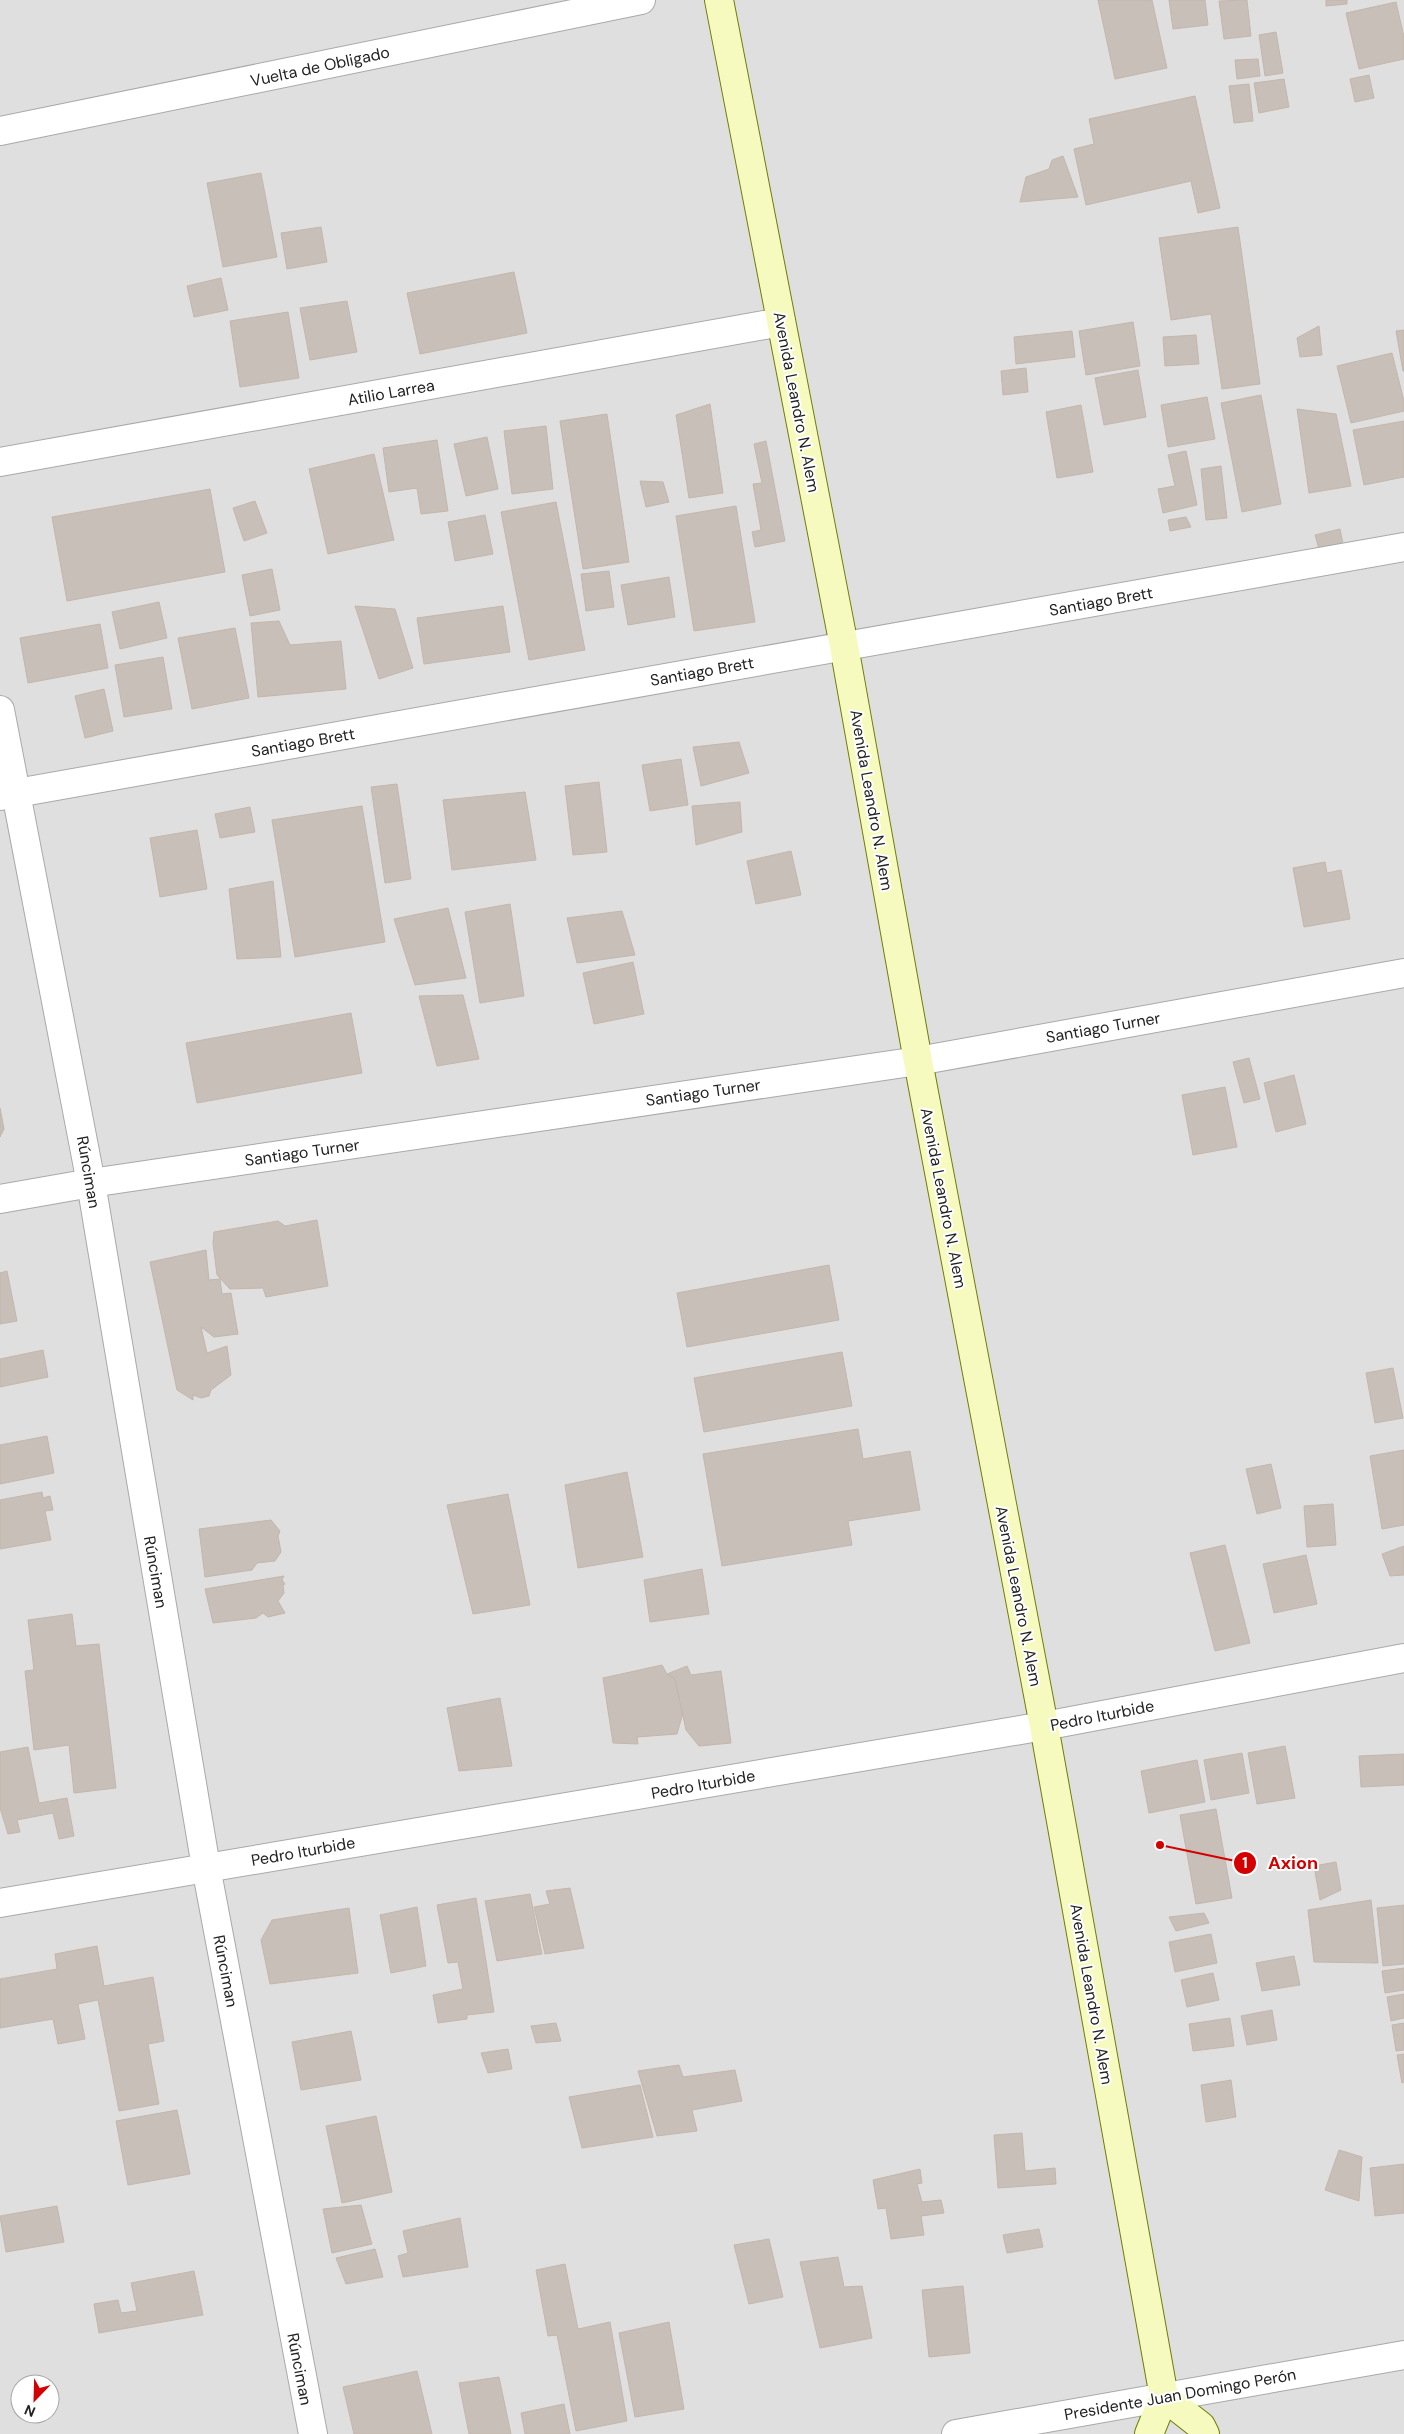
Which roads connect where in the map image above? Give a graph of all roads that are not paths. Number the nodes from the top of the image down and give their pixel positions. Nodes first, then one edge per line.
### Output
1 (641, 0) edge
2 (719, 0) edge
3 (0, 131) edge
4 (781, 322) junction
5 (0, 462) edge
6 (1404, 547) edge
7 (844, 646) junction
8 (0, 710) edge
9 (8, 795) edge
10 (1404, 973) edge
11 (918, 1061) junction
12 (91, 1183) junction
13 (0, 1200) edge
14 (1404, 1658) edge
15 (1044, 1726) junction
16 (206, 1867) junction
17 (0, 1903) edge
18 (1404, 2355) edge
19 (1164, 2397) junction
20 (313, 2434) edge
21 (956, 2434) edge
22 (1149, 2434) edge
23 (1205, 2434) edge

1 - 3 street, Vuelta de Obligado
2 - 4 main road, Avenida Leandro N. Alem
4 - 5 street, Atilio Larrea
4 - 7 main road, Avenida Leandro N. Alem
6 - 7 street, Santiago Brett
7 - 9 street, Santiago Brett
7 - 11 main road, Avenida Leandro N. Alem
8 - 9 street, Rúnciman
9 - 12 street, Rúnciman
10 - 11 street, Santiago Turner
11 - 12 street, Santiago Turner
11 - 15 main road, Avenida Leandro N. Alem
12 - 13 street, Santiago Turner
12 - 16 street, Rúnciman
14 - 15 street, Pedro Iturbide
15 - 16 street, Pedro Iturbide
15 - 19 main road, Avenida Leandro N. Alem
16 - 17 street, Pedro Iturbide
16 - 20 street, Rúnciman
18 - 19 street, Presidente Juan Domingo Perón
19 - 21 street, Presidente Juan Domingo Perón
19 - 22 main road
19 - 23 main road

